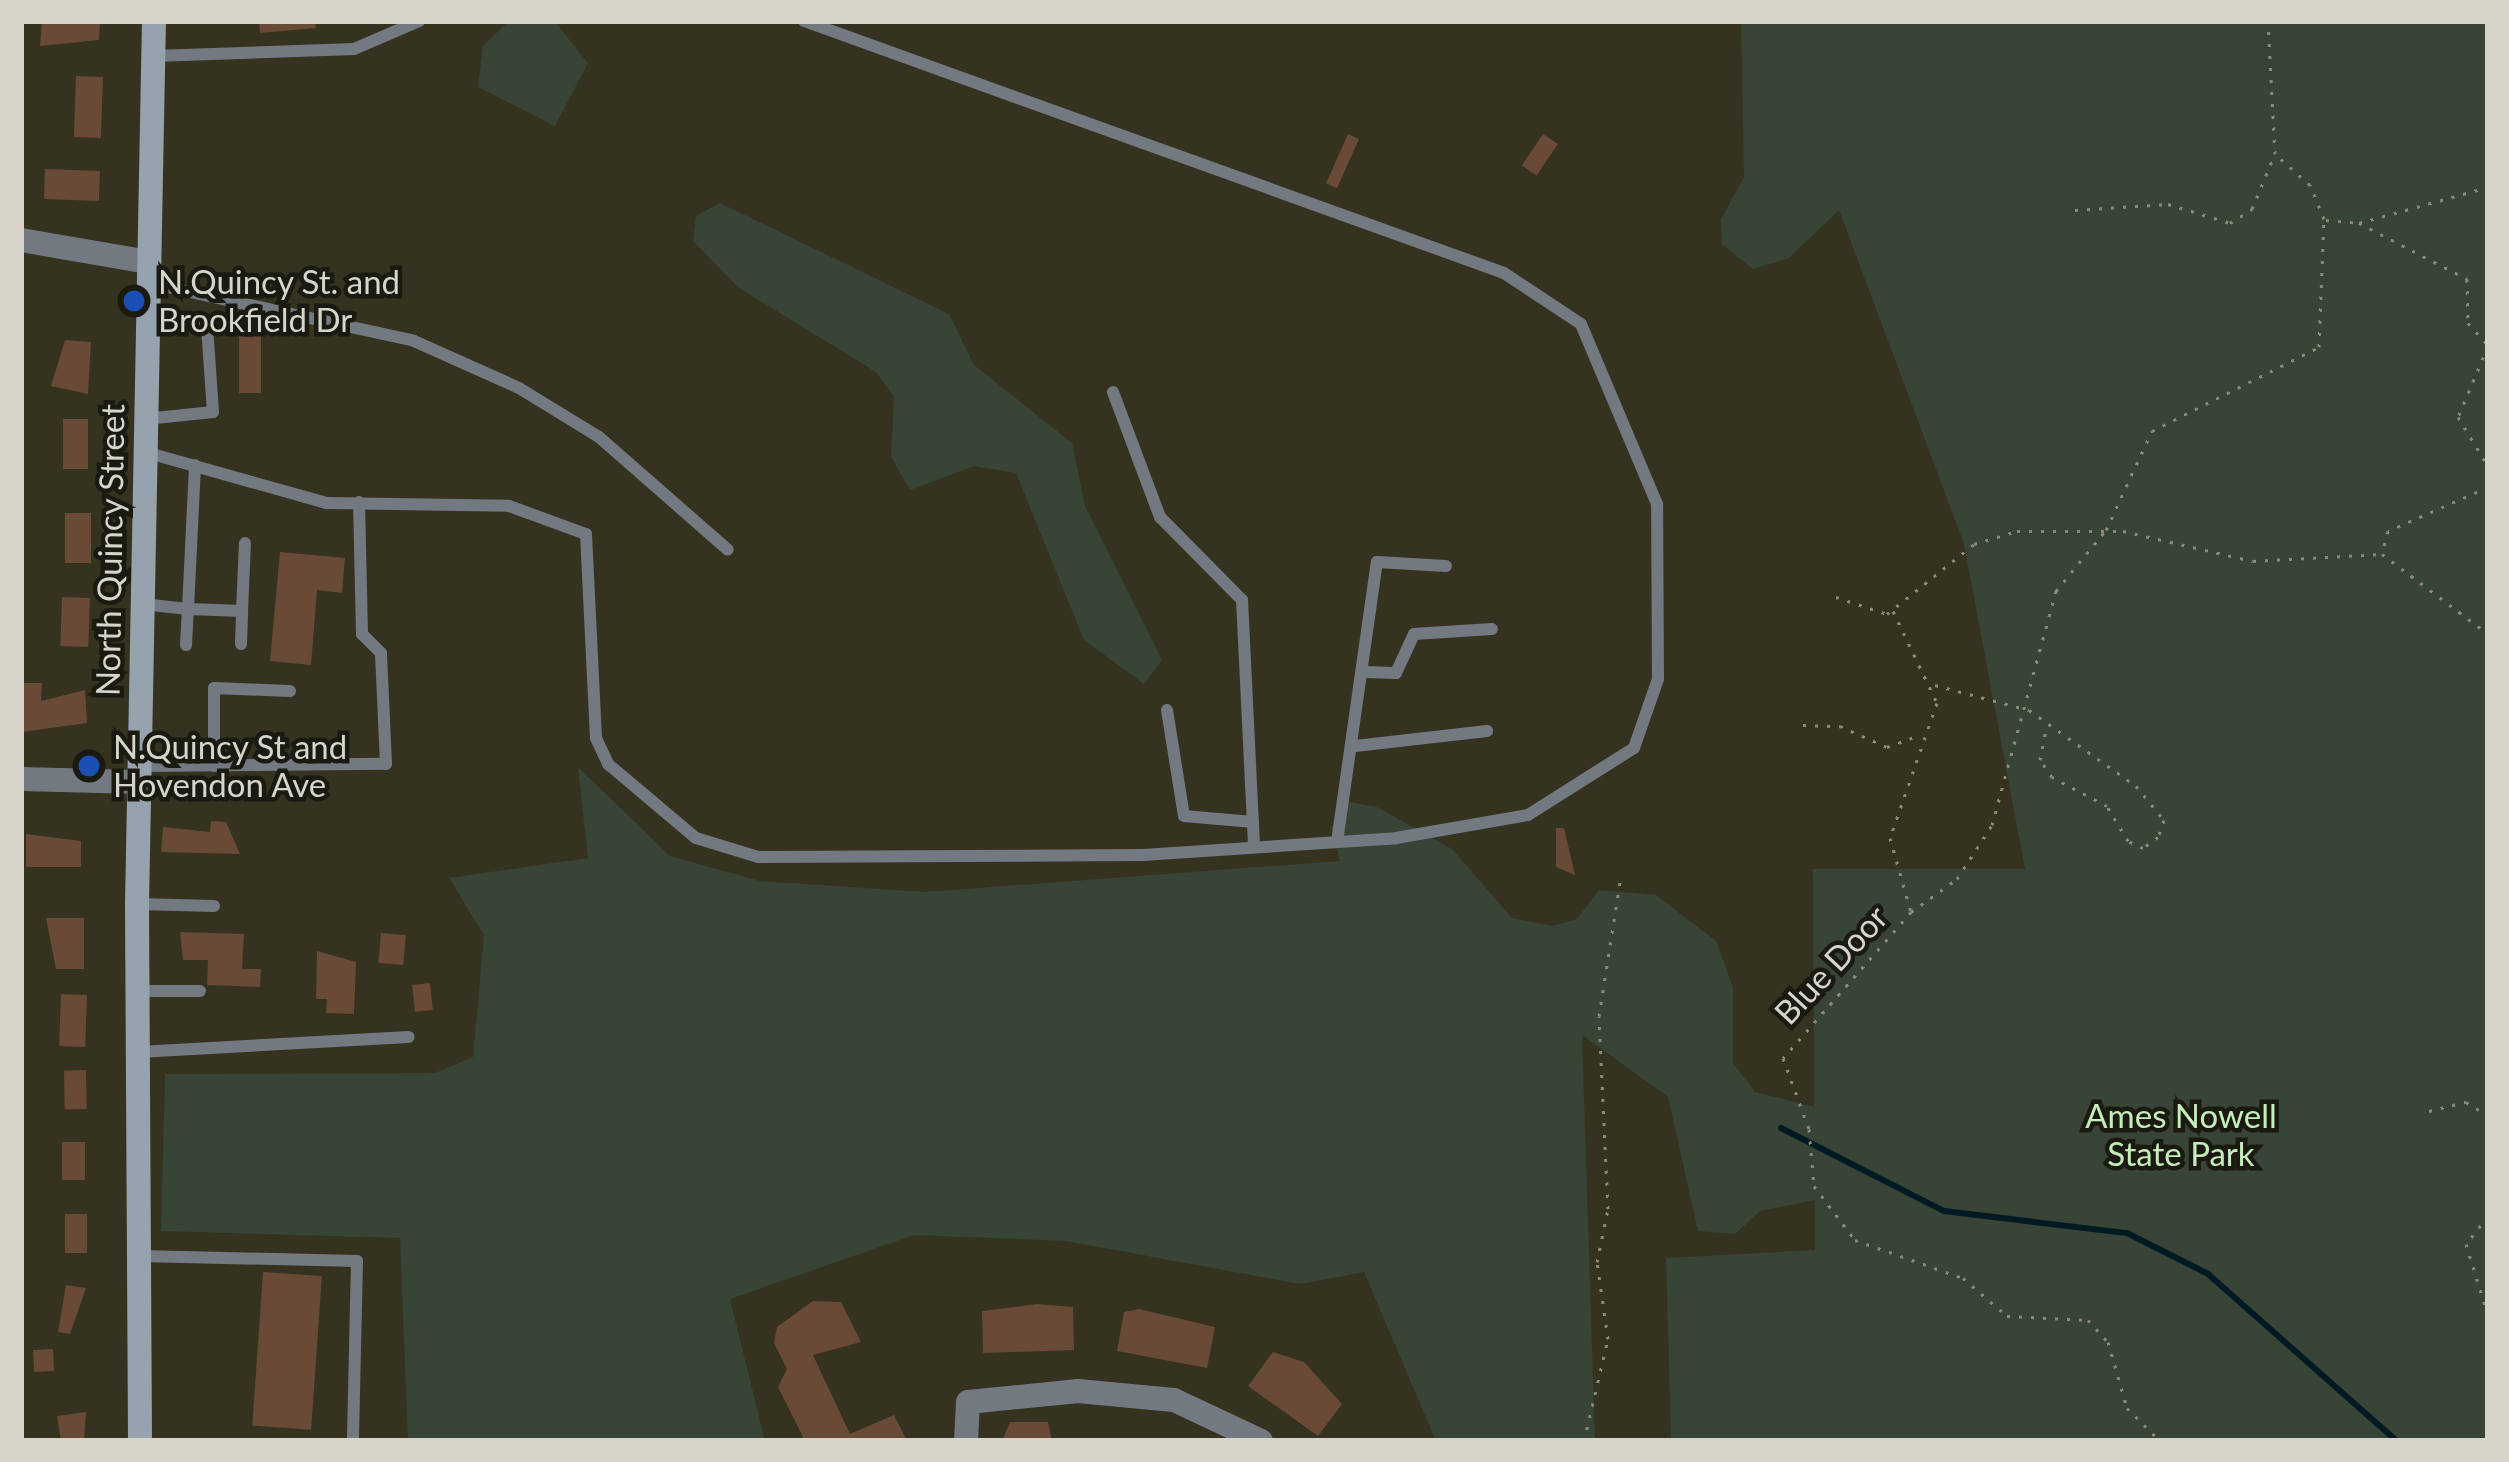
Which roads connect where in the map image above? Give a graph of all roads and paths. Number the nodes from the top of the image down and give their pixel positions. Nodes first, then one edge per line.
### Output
1 (154, 21) edge
2 (419, 21) edge
3 (804, 21) edge
4 (2268, 21) edge
5 (153, 56) junction
6 (2275, 154) junction
7 (2488, 187) edge
8 (2075, 210) dead end
9 (2324, 220) junction
10 (2359, 223) junction
11 (21, 240) edge
12 (148, 273) junction
13 (148, 315) junction
14 (2488, 346) edge
15 (1113, 392) dead end
16 (146, 419) junction
17 (145, 452) junction
18 (195, 465) junction
19 (2488, 466) edge
20 (2488, 487) edge
21 (359, 502) junction
22 (2106, 530) junction
23 (245, 543) dead end
24 (728, 550) dead end
25 (2381, 554) junction
26 (1446, 566) dead end
27 (1836, 597) dead end
28 (142, 604) junction
29 (188, 609) junction
30 (242, 611) junction
31 (1893, 611) junction
32 (1492, 629) dead end
33 (2488, 634) edge
34 (241, 644) dead end
35 (186, 646) dead end
36 (1364, 672) junction
37 (1933, 685) junction
38 (290, 691) dead end
39 (1167, 710) dead end
40 (2029, 710) junction
41 (1803, 725) dead end
42 (2046, 728) junction
43 (1487, 731) dead end
44 (1920, 735) junction
45 (1355, 746) junction
46 (214, 766) junction
47 (138, 774) junction
48 (21, 778) edge
49 (1253, 822) junction
50 (1336, 842) junction
51 (1254, 848) junction
52 (1620, 882) dead end
53 (136, 904) junction
54 (214, 905) dead end
55 (1911, 912) junction
56 (138, 991) junction
57 (200, 992) dead end
58 (410, 1037) dead end
59 (139, 1052) junction
60 (2429, 1111) dead end
61 (2488, 1116) edge
62 (2488, 1216) edge
63 (140, 1256) junction
64 (2488, 1315) edge
65 (140, 1441) edge
66 (353, 1441) edge
67 (966, 1441) edge
68 (1261, 1441) edge
69 (1584, 1441) edge
70 (2159, 1441) edge

1 - 5 main road, North Quincy Street
2 - 5 lane
3 - 50 lane
4 - 6 path
5 - 12 main road, North Quincy Street
6 - 8 path
6 - 9 path
7 - 10 path
9 - 10 path
9 - 22 path
10 - 14 path
11 - 12 street
12 - 13 main road, North Quincy Street
12 - 24 lane
13 - 16 main road, North Quincy Street
13 - 16 lane
14 - 19 path
15 - 49 lane
16 - 17 main road, North Quincy Street
17 - 18 lane
17 - 28 main road, North Quincy Street
18 - 21 lane
18 - 29 lane
20 - 25 path
21 - 46 lane
21 - 51 lane
22 - 25 path
22 - 31 path
22 - 40 path
23 - 30 lane
25 - 33 path
26 - 36 lane
27 - 31 path
28 - 29 lane
28 - 47 main road, North Quincy Street
29 - 30 lane
29 - 35 lane
30 - 34 lane
31 - 37 path
32 - 36 lane
36 - 45 lane
37 - 40 path
37 - 44 path, Blue Door
38 - 46 lane
39 - 49 lane
40 - 42 path
40 - 55 path
41 - 44 path
42 - 42 path
43 - 45 lane
44 - 55 path, Blue Door
45 - 50 lane
46 - 47 lane
47 - 48 street
47 - 53 main road, North Quincy Street
49 - 51 lane
50 - 51 lane
52 - 69 path
53 - 54 lane
53 - 56 main road, North Quincy Street
55 - 70 path, Blue Door
56 - 57 lane
56 - 59 main road, North Quincy Street
58 - 59 lane
59 - 63 main road, North Quincy Street
60 - 61 path
62 - 64 path
63 - 65 main road, North Quincy Street
63 - 66 lane
67 - 68 street

